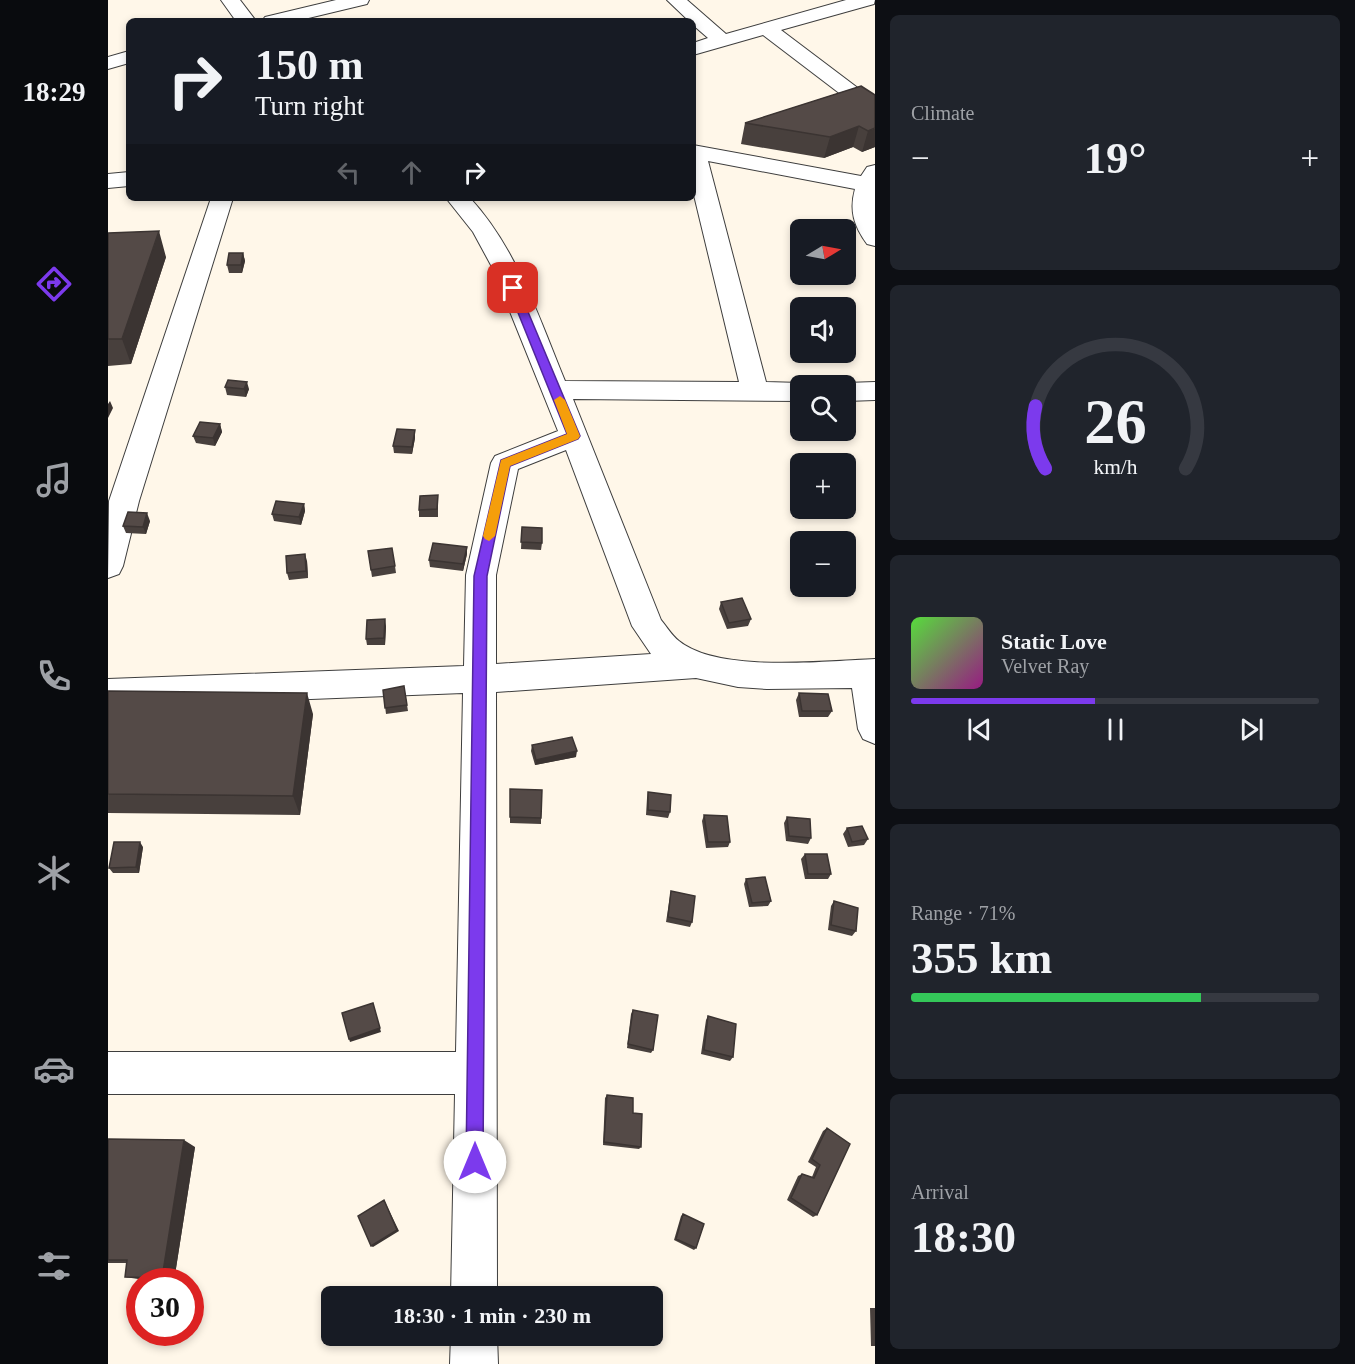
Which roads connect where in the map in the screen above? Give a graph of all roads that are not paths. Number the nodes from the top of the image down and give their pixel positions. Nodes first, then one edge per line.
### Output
1 (230, 0) edge
2 (360, 0) edge
3 (676, 0) edge
4 (867, 0) edge
5 (244, 18) edge
6 (285, 18) edge
7 (766, 28) junction
8 (723, 41) junction
9 (696, 48) edge
10 (126, 58) edge
11 (108, 63) edge
12 (875, 111) edge
13 (696, 153) edge
14 (696, 161) edge
15 (871, 178) edge
16 (126, 179) edge
17 (108, 181) edge
18 (221, 201) edge
19 (461, 201) edge
20 (875, 239) edge
21 (556, 390) junction
22 (875, 391) edge
23 (790, 392) edge
24 (856, 392) edge
25 (755, 393) junction
26 (574, 436) junction
27 (108, 566) edge
28 (696, 665) junction
29 (871, 673) edge
30 (478, 679) junction
31 (108, 693) edge
32 (875, 729) edge
33 (108, 1073) edge
34 (475, 1073) junction
35 (474, 1286) edge
36 (474, 1346) edge
37 (474, 1364) edge

1 - 5 street
2 - 6 street
3 - 8 street
4 - 7 street
7 - 8 street
7 - 12 street
8 - 9 street
10 - 11 street
13 - 15 street
14 - 25 street
15 - 20 street
16 - 17 street
18 - 27 street
19 - 21 street
21 - 25 street
21 - 26 street
22 - 24 street
23 - 25 street
26 - 28 street
26 - 30 street
28 - 29 street
28 - 30 street
29 - 32 street
30 - 31 street
30 - 34 street
33 - 34 street
34 - 35 street
36 - 37 street

